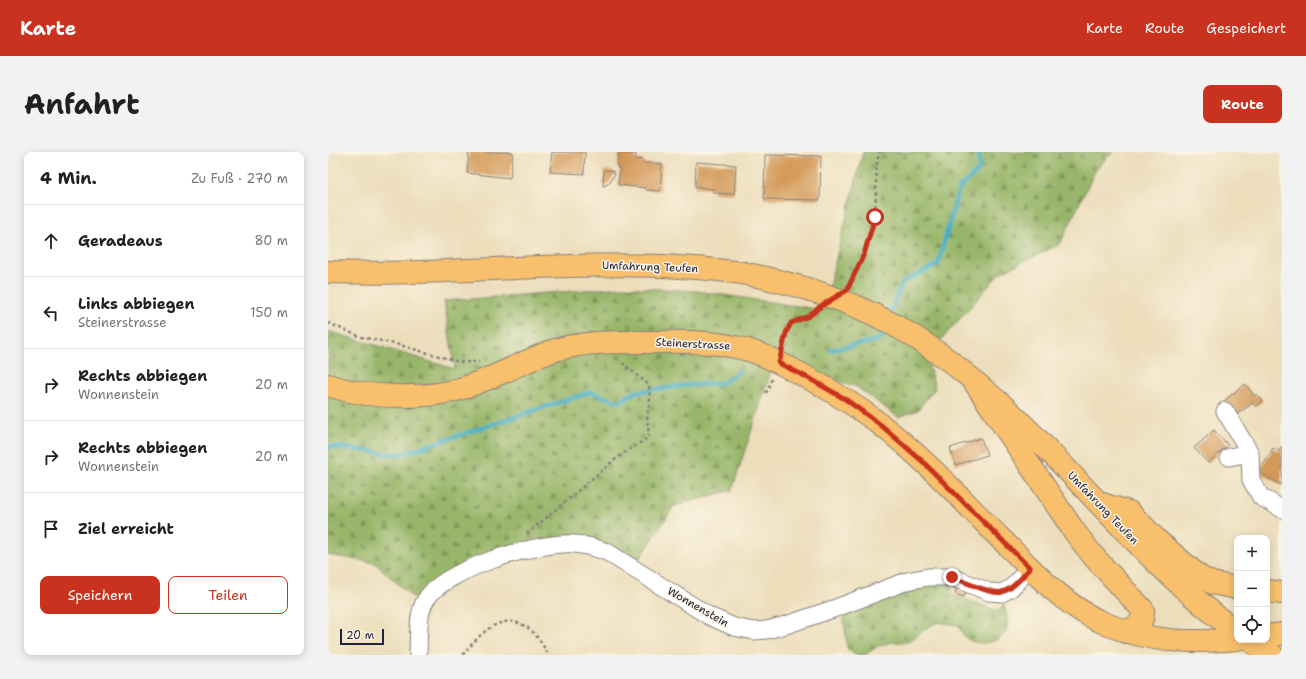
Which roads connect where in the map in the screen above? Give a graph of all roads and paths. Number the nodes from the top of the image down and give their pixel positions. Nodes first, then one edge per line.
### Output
1 (880, 152) edge
2 (328, 272) edge
3 (847, 290) dead end
4 (821, 306) dead end
5 (328, 323) edge
6 (481, 362) dead end
7 (779, 363) junction
8 (973, 380) junction
9 (328, 385) edge
10 (648, 385) dead end
11 (1225, 411) dead end
12 (1250, 454) junction
13 (1228, 457) dead end
14 (1098, 503) junction
15 (1282, 509) edge
16 (515, 552) junction
17 (1030, 568) junction
18 (1234, 587) edge
19 (1270, 591) edge
20 (1282, 593) edge
21 (1143, 610) junction
22 (1106, 624) junction
23 (1234, 630) edge
24 (1126, 632) junction
25 (1282, 634) edge
26 (1270, 636) edge
27 (1234, 640) edge
28 (1254, 643) edge
29 (1157, 647) edge
30 (1187, 648) edge
31 (418, 655) edge
32 (463, 655) edge
33 (549, 655) edge
34 (1272, 655) edge

1 - 3 path
2 - 8 main road, Umfahrung Teufen, bridge
4 - 7 path
5 - 6 path
7 - 9 main road, Steinerstrasse
7 - 17 main road, Steinerstrasse
8 - 14 main road, Umfahrung Teufen
8 - 21 main road
10 - 16 path
11 - 12 street
12 - 13 street
12 - 15 street
14 - 18 main road
14 - 23 main road, Umfahrung Teufen
16 - 17 street, Wonnenstein
16 - 31 street, Wonnenstein
17 - 22 main road, Steinerstrasse
19 - 20 main road
21 - 24 main road
21 - 29 main road
22 - 24 main road, Steinerstrasse
22 - 29 main road
24 - 29 main road, Steinerstrasse
25 - 26 main road
27 - 30 main road, Steinerstrasse
28 - 34 main road
29 - 30 main road, Steinerstrasse
32 - 33 path

